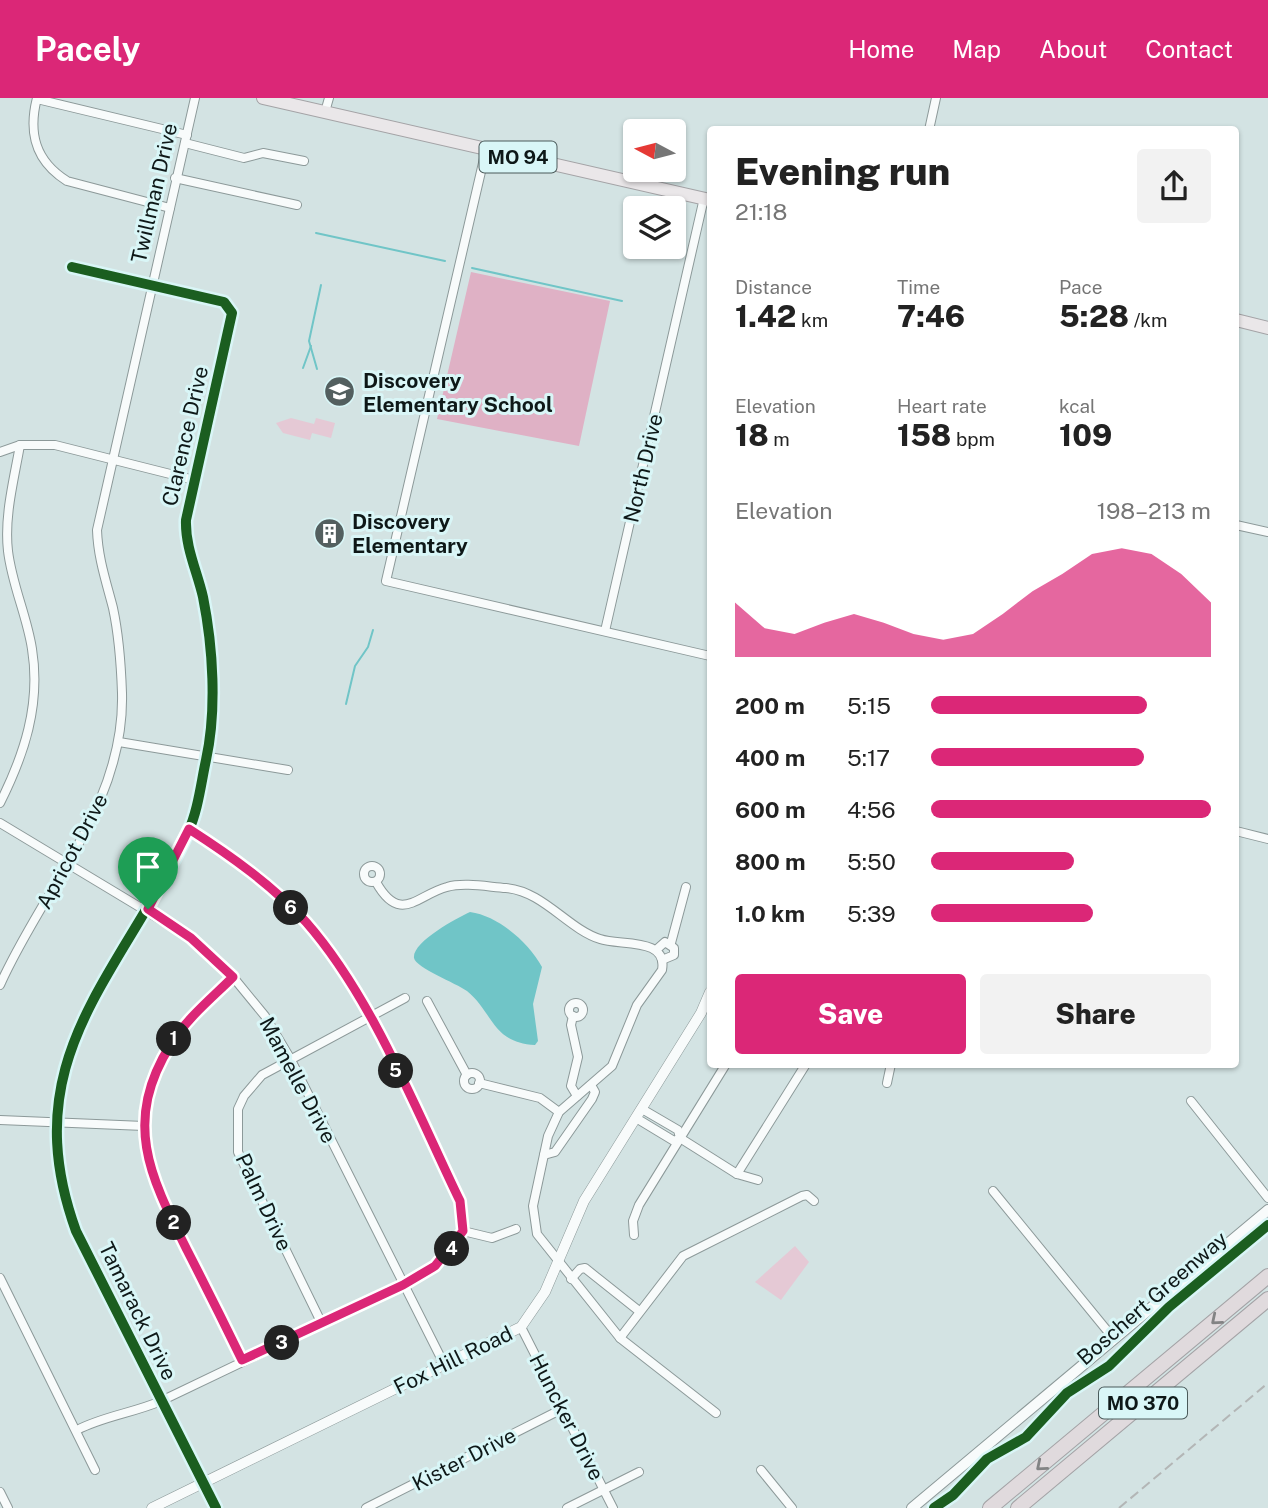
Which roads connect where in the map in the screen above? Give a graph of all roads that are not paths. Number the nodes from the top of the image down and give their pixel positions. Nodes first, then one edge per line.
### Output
1 (195, 98) edge
2 (262, 98) edge
3 (328, 98) edge
4 (936, 98) edge
5 (37, 99) edge
6 (325, 112) junction
7 (930, 126) edge
8 (186, 139) junction
9 (486, 150) junction
10 (304, 161) dead end
11 (175, 178) junction
12 (707, 199) edge
13 (297, 205) dead end
14 (170, 208) junction
15 (72, 267) dead end
16 (152, 285) junction
17 (1239, 321) edge
18 (1268, 328) edge
19 (20, 445) junction
20 (0, 452) edge
21 (111, 461) junction
22 (194, 480) junction
23 (1239, 526) edge
24 (1268, 532) edge
25 (605, 631) junction
26 (707, 655) edge
27 (119, 742) junction
28 (207, 757) junction
29 (288, 770) dead end
30 (0, 803) edge
31 (0, 823) edge
32 (189, 829) junction
33 (1239, 832) edge
34 (1268, 839) edge
35 (69, 863) junction
36 (376, 882) dead end
37 (686, 887) dead end
38 (148, 909) junction
39 (671, 943) junction
40 (656, 950) junction
41 (662, 960) junction
42 (233, 977) junction
43 (0, 985) edge
44 (405, 998) dead end
45 (707, 999) edge
46 (427, 1001) dead end
47 (573, 1016) dead end
48 (370, 1017) junction
49 (290, 1058) junction
50 (724, 1068) edge
51 (803, 1068) edge
52 (890, 1068) edge
53 (887, 1083) dead end
54 (591, 1085) junction
55 (577, 1096) junction
56 (1191, 1101) dead end
57 (559, 1112) junction
58 (639, 1113) junction
59 (0, 1120) edge
60 (55, 1122) junction
61 (144, 1126) junction
62 (680, 1139) junction
63 (544, 1155) junction
64 (737, 1174) junction
65 (758, 1180) dead end
66 (993, 1191) dead end
67 (1268, 1198) edge
68 (814, 1201) dead end
69 (1268, 1210) edge
70 (516, 1229) dead end
71 (463, 1231) junction
72 (634, 1235) dead end
73 (557, 1261) junction
74 (1268, 1276) edge
75 (0, 1278) edge
76 (571, 1279) junction
77 (403, 1285) junction
78 (1268, 1299) edge
79 (639, 1311) junction
80 (322, 1324) junction
81 (522, 1326) junction
82 (620, 1338) junction
83 (1114, 1339) junction
84 (242, 1360) junction
85 (444, 1364) junction
86 (161, 1401) junction
87 (562, 1409) junction
88 (716, 1413) dead end
89 (77, 1430) junction
90 (94, 1470) dead end
91 (761, 1470) dead end
92 (639, 1472) dead end
93 (205, 1483) junction
94 (604, 1489) junction
95 (0, 1492) edge
96 (8, 1508) edge
97 (152, 1508) edge
98 (216, 1508) edge
99 (366, 1508) edge
100 (567, 1508) edge
101 (612, 1508) edge
102 (792, 1508) edge
103 (912, 1508) edge
104 (990, 1508) edge
105 (1018, 1508) edge

1 - 8 street, Twillman Drive
2 - 6 main road, MO 94
3 - 6 street
4 - 7 street
5 - 8 street
5 - 14 street
6 - 9 main road, MO 94
8 - 10 street
8 - 11 street, Twillman Drive
9 - 12 main road, MO 94
9 - 25 street
11 - 13 street
11 - 14 street, Twillman Drive
12 - 25 street, North Drive
14 - 16 street, Twillman Drive
15 - 16 street, Clarence Drive
16 - 21 street, Twillman Drive
16 - 22 street, Clarence Drive
17 - 18 main road
19 - 20 street
19 - 21 street
19 - 30 street
21 - 22 street
21 - 27 street, Apricot Drive
22 - 28 street, Clarence Drive
23 - 24 street
25 - 26 street
27 - 28 street
27 - 35 street, Apricot Drive
28 - 29 street
28 - 32 street, Clarence Drive
31 - 35 street, Mamelle Drive
32 - 38 street, Clarence Drive
32 - 48 street
33 - 34 street
35 - 38 street, Mamelle Drive
35 - 43 street, Apricot Drive
36 - 40 street
37 - 39 street
38 - 42 street, Mamelle Drive
38 - 60 street, Clarence Drive
39 - 40 street
39 - 41 street
40 - 41 street
41 - 54 street
42 - 49 street, Mamelle Drive
42 - 61 street
44 - 48 street, Palm Drive
45 - 58 street, Fox Hill Road
46 - 57 street
47 - 55 street
48 - 49 street, Palm Drive
48 - 71 street
49 - 77 street, Mamelle Drive
49 - 80 street, Palm Drive
50 - 62 street
51 - 64 street
52 - 53 street
54 - 55 street
54 - 63 street
55 - 57 street
56 - 67 street
57 - 63 street
58 - 62 street
58 - 73 street, Fox Hill Road
59 - 60 street
60 - 61 street
60 - 86 street, Tamarack Drive
61 - 84 street
62 - 64 street
62 - 72 street
63 - 73 street
64 - 65 street
66 - 83 street
68 - 79 street
69 - 83 main road
70 - 71 street
71 - 77 street
73 - 76 street
73 - 81 street, Fox Hill Road
74 -> 104 highway, MO 370
75 - 89 street
76 - 79 street
76 - 82 street
77 - 80 street
77 - 85 street, Mamelle Drive
78 - 105 highway, MO 370
79 - 82 street
80 - 84 street
81 - 85 street, Fox Hill Road
81 - 87 street, Huncker Drive
82 - 88 street
83 - 103 main road
84 - 86 street
85 - 93 street, Fox Hill Road
86 - 89 street
86 - 93 street, Tamarack Drive
87 - 94 street, Huncker Drive
87 - 99 street, Kister Drive
89 - 90 street
91 - 102 street
92 - 94 street
93 - 97 street, Fox Hill Road
93 - 98 street, Tamarack Drive
94 - 100 street
94 - 101 street, Huncker Drive
95 - 96 street

